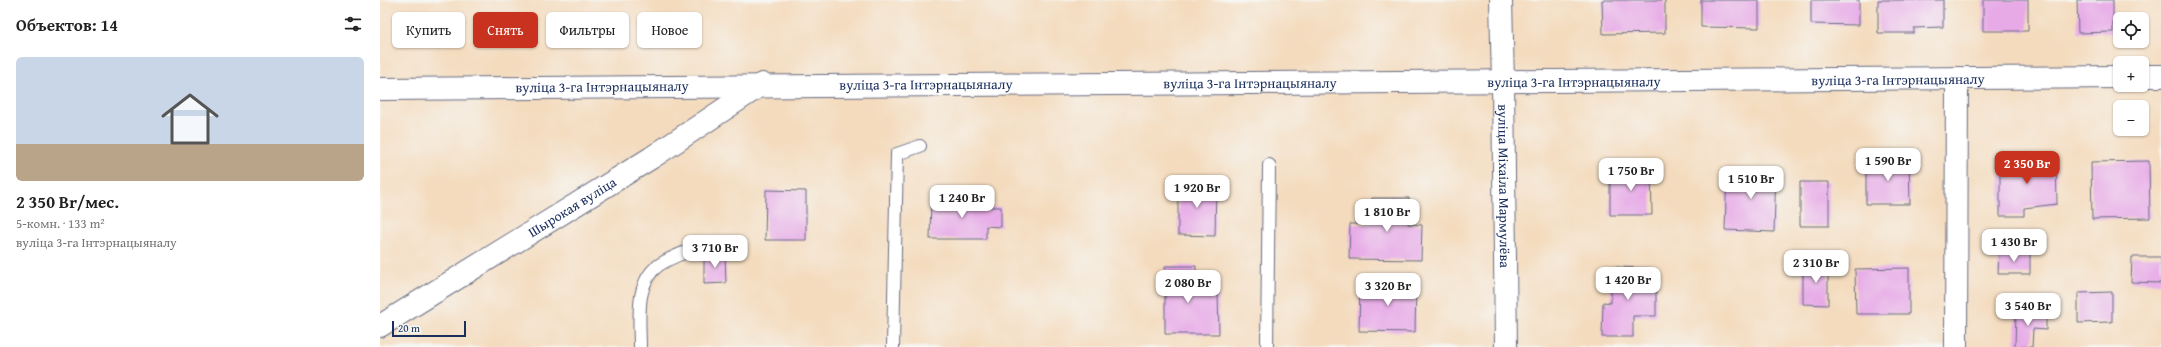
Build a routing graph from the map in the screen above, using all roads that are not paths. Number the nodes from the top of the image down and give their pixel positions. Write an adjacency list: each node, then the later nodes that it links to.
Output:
1 (1500, 0): 6 (street, вуліца Міхаіла Мармулёва)
2 (2149, 76): 3 (street)
3 (2161, 76)
4 (2113, 77): 5 (street, вуліца 3-га Інтэрнацыяналу)
5 (1957, 79): 6 (street, вуліца 3-га Інтэрнацыяналу); 17 (street)
6 (1504, 82): 7 (street, вуліца 3-га Інтэрнацыяналу); 16 (street, вуліца Міхаіла Мармулёва)
7 (762, 84): 8 (street, вуліца 3-га Інтэрнацыяналу); 12 (street, Шырокая вуліца)
8 (380, 89)
9 (920, 146): 14 (lane)
10 (1269, 165): 15 (lane)
11 (705, 244): 13 (lane)
12 (380, 326)
13 (640, 347)
14 (893, 347)
15 (1267, 347)
16 (1506, 347)
17 (1956, 347)

